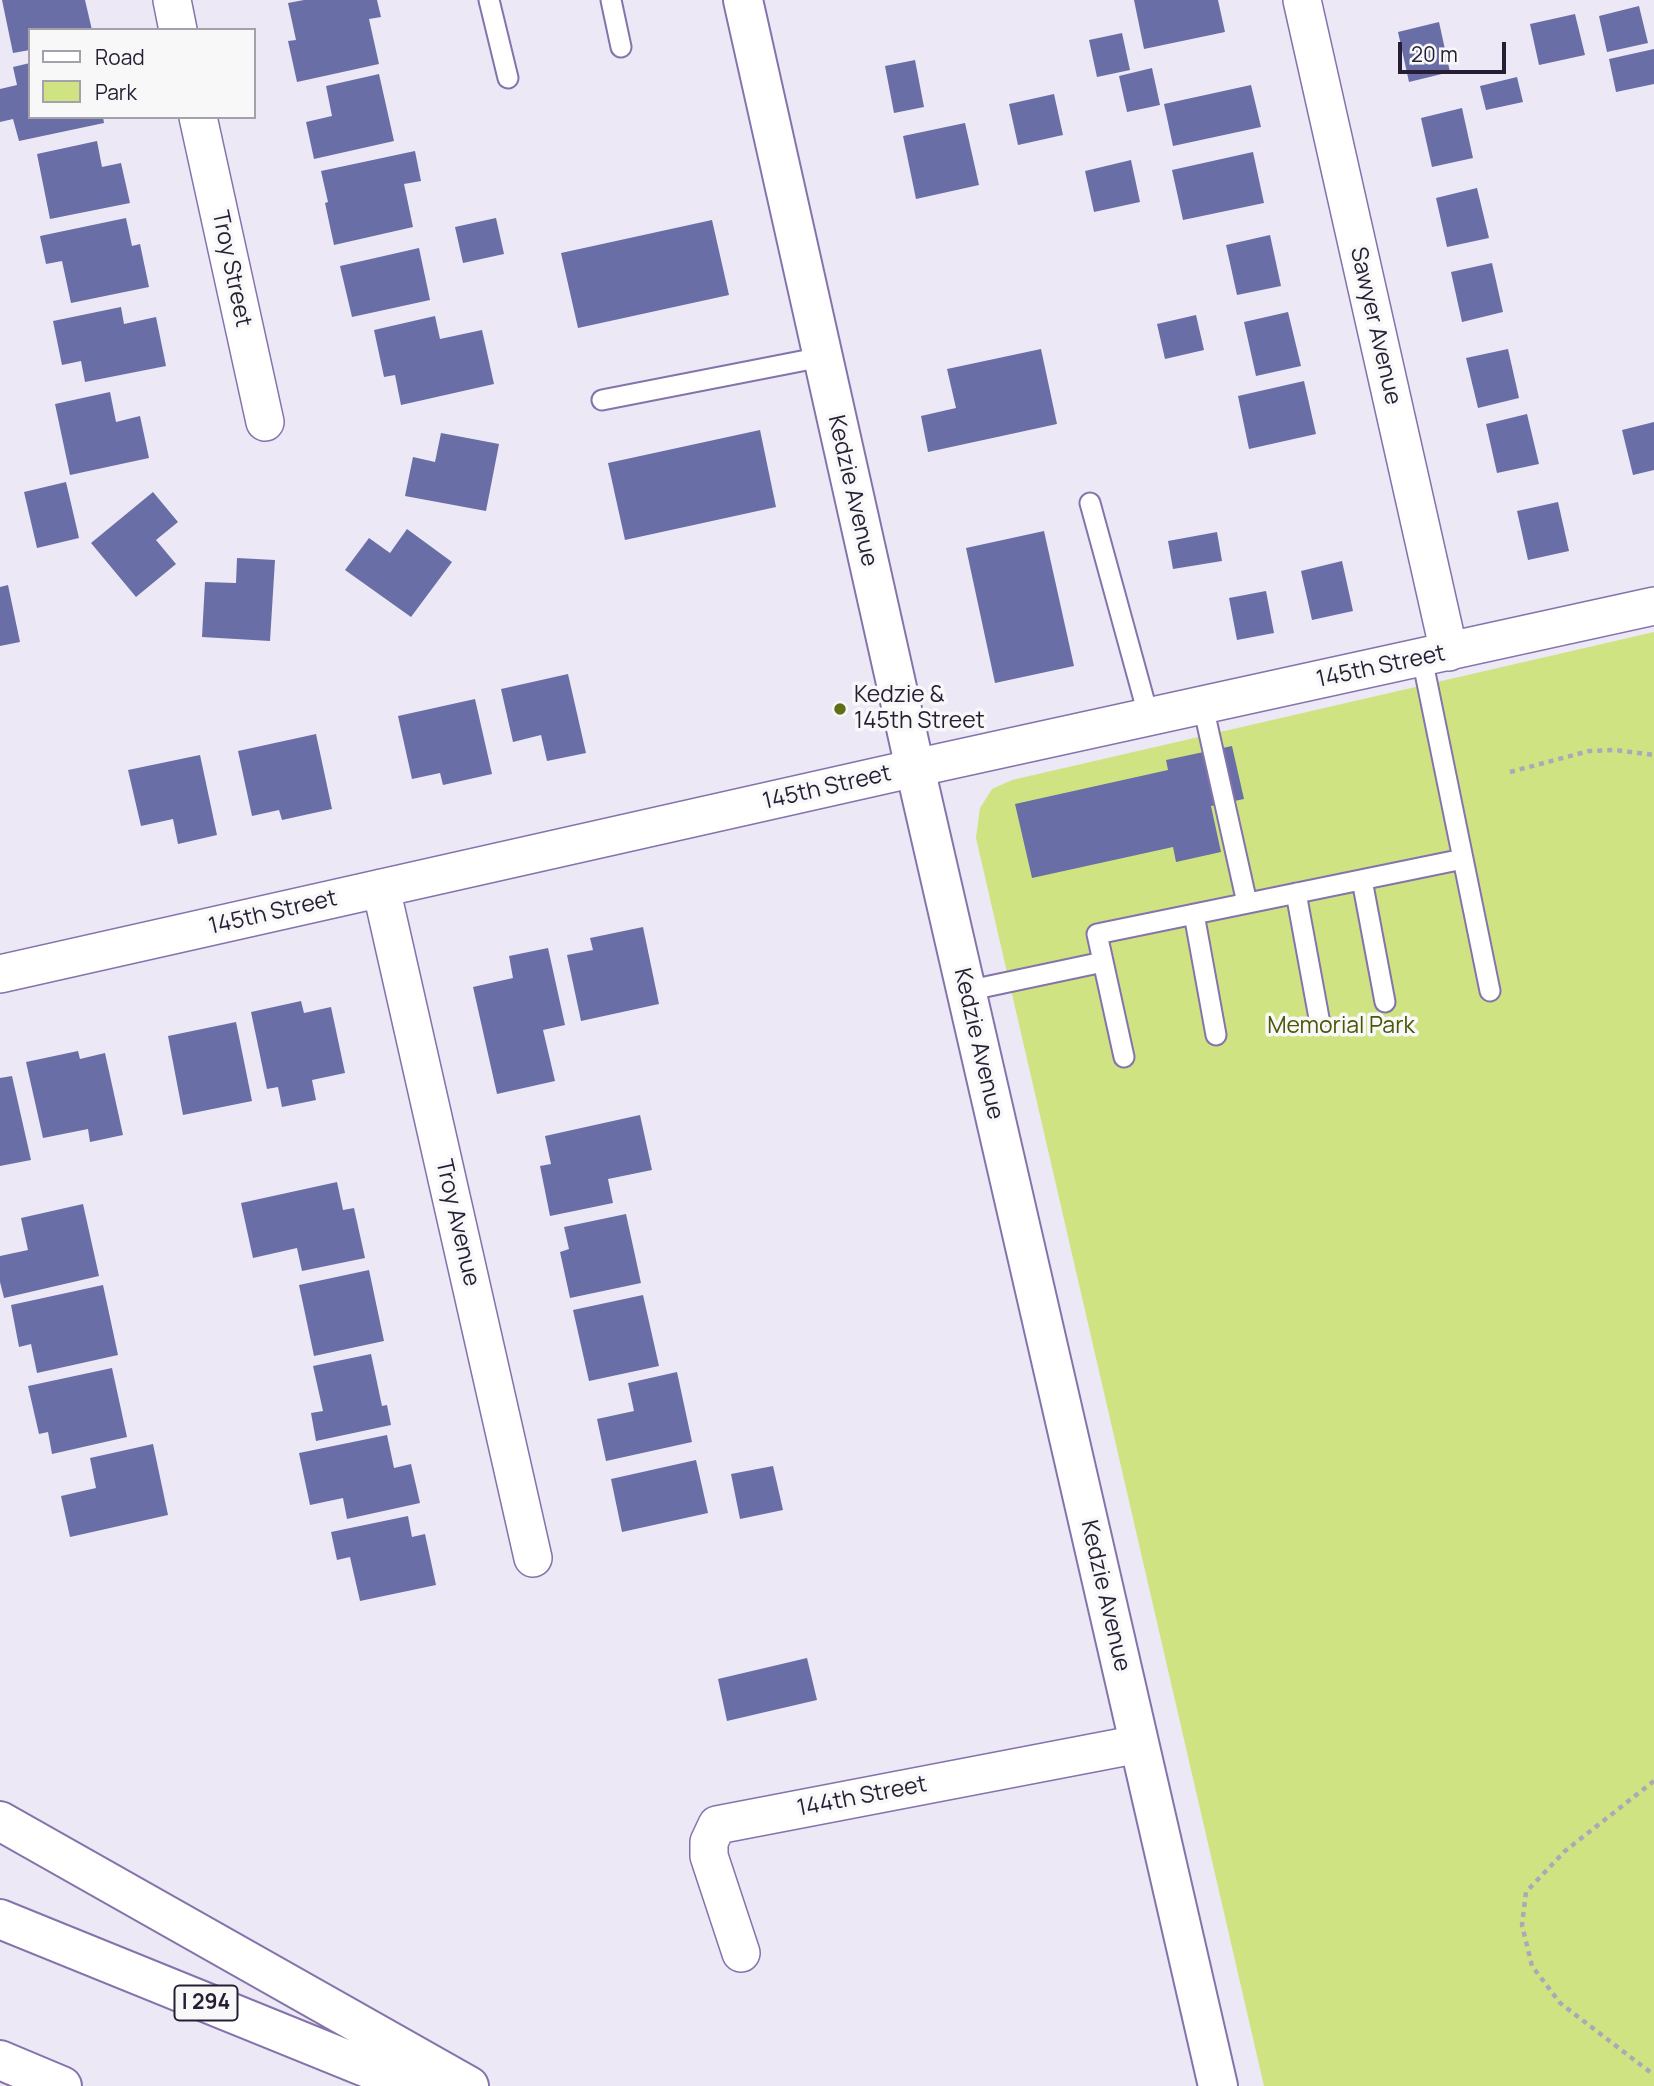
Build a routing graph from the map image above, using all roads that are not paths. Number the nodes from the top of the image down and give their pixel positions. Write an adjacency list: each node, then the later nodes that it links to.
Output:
1 (172, 0): 6 (street)
2 (489, 0): 8 (lane)
3 (611, 0): 7 (lane)
4 (743, 0): 10 (main road, Kedzie Avenue)
5 (1301, 0): 15 (street, Sawyer Avenue)
6 (178, 28)
7 (621, 47)
8 (509, 78)
9 (198, 119): 12 (street, Troy Street)
10 (822, 357): 11 (lane); 18 (main road, Kedzie Avenue)
11 (602, 400)
12 (265, 422)
13 (1090, 503): 17 (lane)
14 (1654, 606): 15 (street, 145th Street)
15 (1436, 655): 16 (street, 145th Street); 19 (lane)
16 (1203, 706): 17 (street, 145th Street); 23 (lane)
17 (1149, 718): 18 (street, 145th Street)
18 (915, 768): 21 (street, 145th Street); 28 (main road, Kedzie Avenue)
19 (1463, 859): 20 (lane); 27 (lane)
20 (1362, 880): 22 (lane); 29 (lane)
21 (382, 888): 26 (street, 145th Street); 33 (street, Troy Avenue)
22 (1296, 893): 23 (lane); 30 (lane)
23 (1247, 903): 24 (lane)
24 (1194, 914): 25 (lane); 31 (lane)
25 (1103, 962): 28 (lane); 32 (lane)
26 (0, 974)
27 (1490, 990)
28 (966, 991): 34 (main road, Kedzie Avenue)
29 (1385, 1002)
30 (1319, 1018)
31 (1216, 1035)
32 (1124, 1057)
33 (533, 1558)
34 (1139, 1744): 37 (street, 144th Street); 42 (main road, Kedzie Avenue)
35 (0, 1821): 41 (main road)
36 (0, 1919): 40 (main road, I 294)
37 (741, 1953)
38 (0, 2060): 39 (main road)
39 (62, 2086)
40 (412, 2086)
41 (469, 2086)
42 (1218, 2086)

